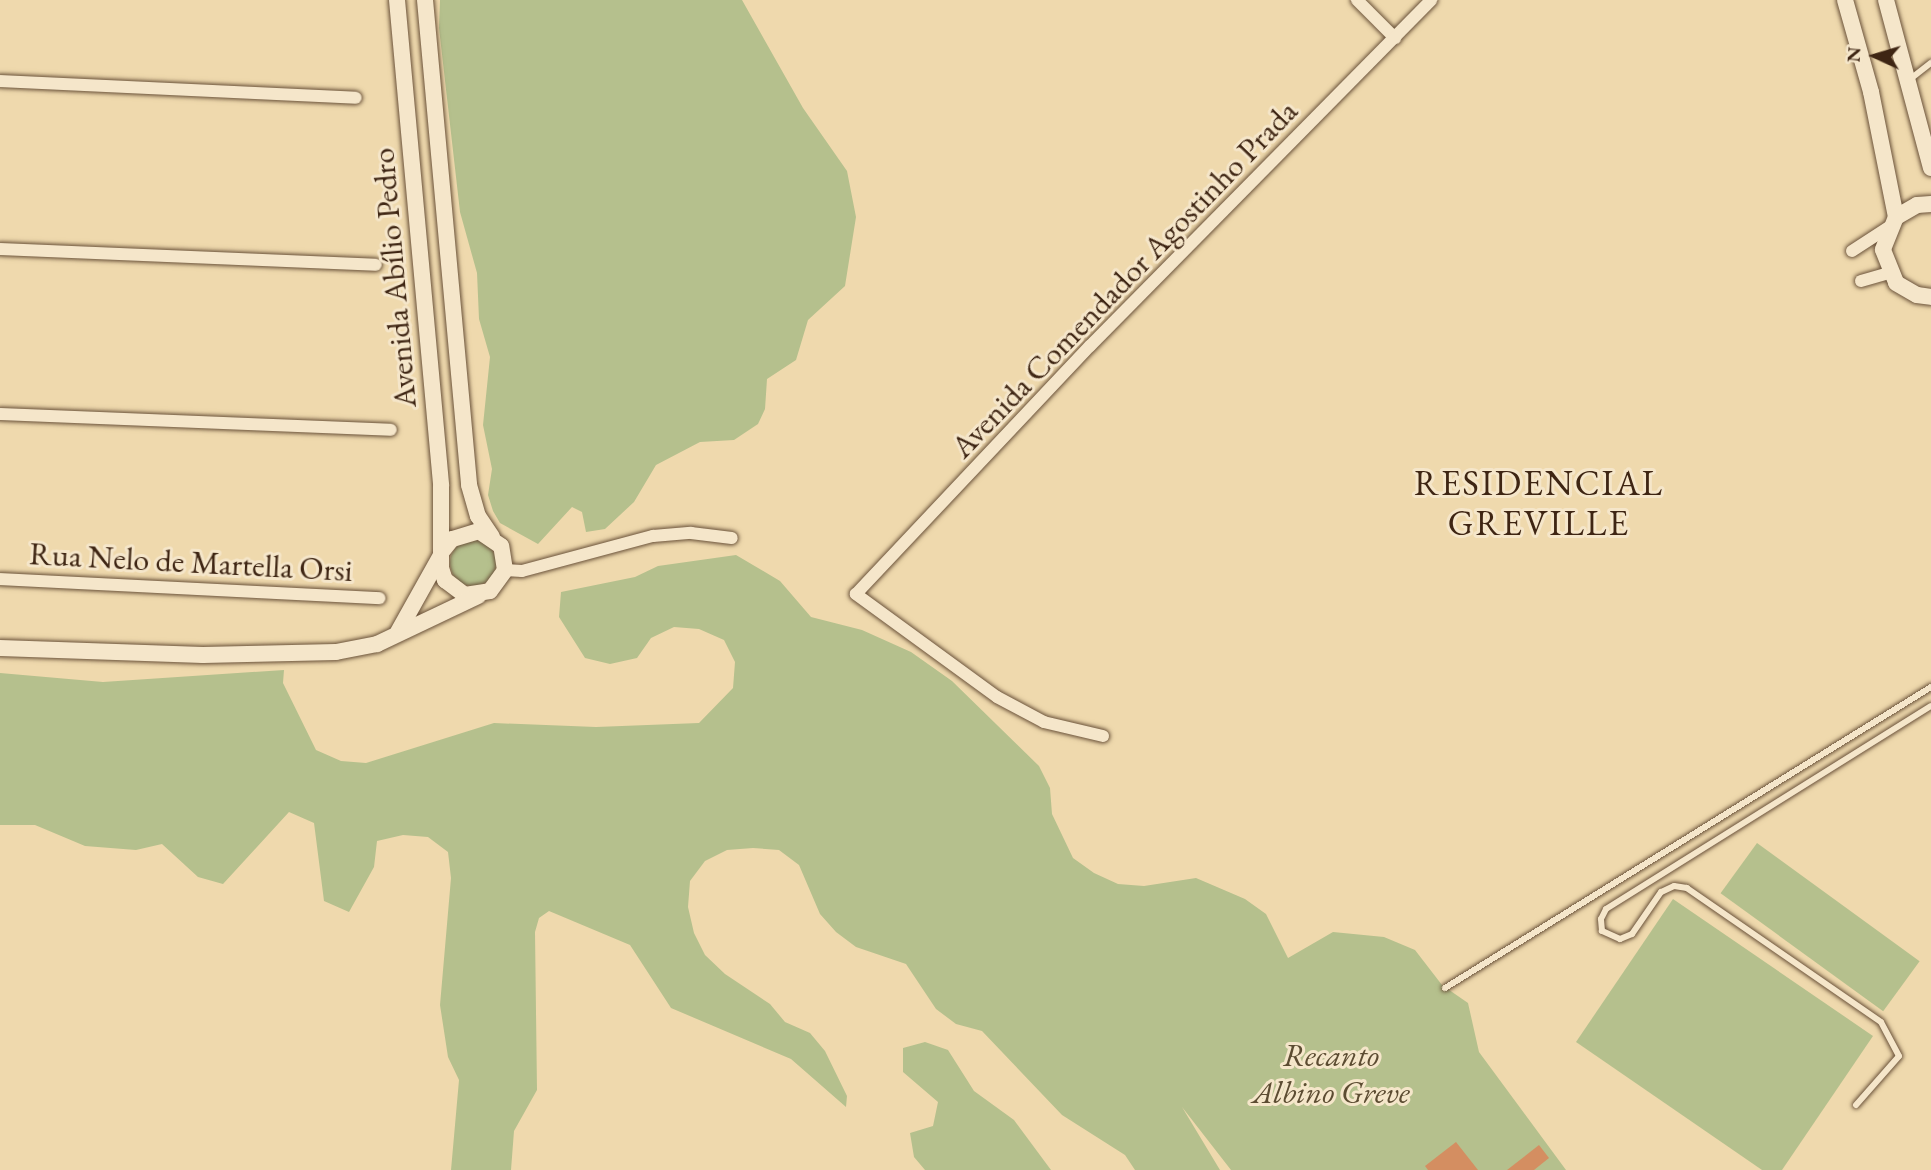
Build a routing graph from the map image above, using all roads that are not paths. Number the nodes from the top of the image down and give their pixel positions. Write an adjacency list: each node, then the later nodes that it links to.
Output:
1 (397, 0): 25 (street, Avenida Abílio Pedro)
2 (425, 0): 23 (street, Avenida Abílio Pedro)
3 (1357, 0): 7 (street)
4 (1431, 0): 7 (street, Avenida Comendador Agostinho Prada)
5 (1844, 0): 14 (street)
6 (1886, 0): 10 (street)
7 (1395, 38): 34 (street, Avenida Comendador Agostinho Prada)
8 (1931, 63): 10 (lane)
9 (0, 81): 11 (street)
10 (1908, 81): 12 (street)
11 (356, 97)
12 (1931, 168)
13 (1931, 204): 14 (street)
14 (1893, 222): 16 (street); 18 (street)
15 (0, 249): 17 (street)
16 (1852, 251)
17 (376, 265)
18 (1889, 273): 19 (street); 20 (street)
19 (1861, 281)
20 (1930, 299)
21 (0, 414): 22 (street)
22 (391, 430)
23 (492, 537): 25 (street); 26 (street)
24 (732, 538): 26 (street)
25 (442, 553): 28 (street); 30 (street)
26 (505, 570): 28 (street)
27 (0, 579): 29 (street, Rua Nelo de Martella Orsi)
28 (478, 596): 30 (street)
29 (380, 598)
30 (398, 632): 31 (street)
31 (0, 648)
32 (1931, 687): 35 (lane)
33 (1931, 706): 36 (lane)
34 (1103, 736)
35 (1445, 988)
36 (1856, 1105)

